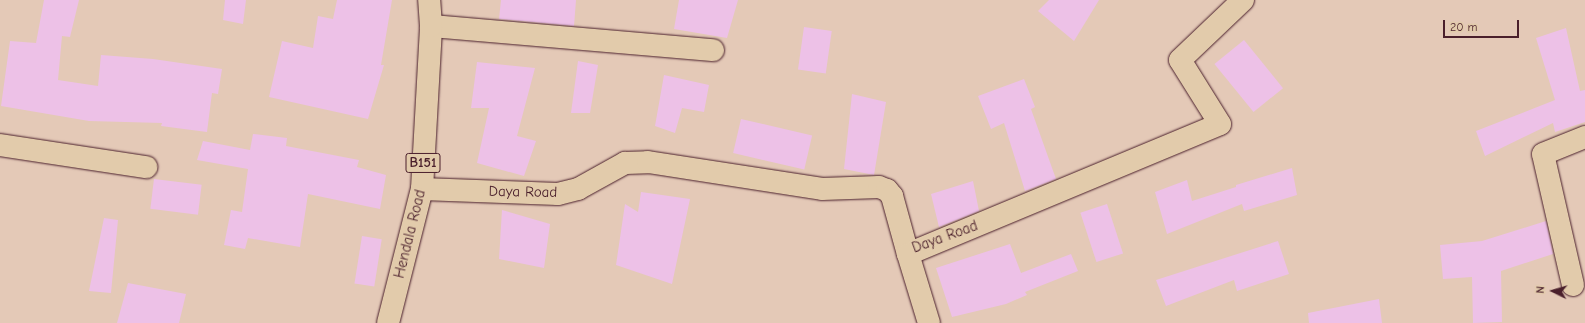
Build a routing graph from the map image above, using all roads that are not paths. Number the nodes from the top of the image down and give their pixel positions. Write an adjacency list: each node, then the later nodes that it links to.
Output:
1 (429, 0): 3 (street, Hendala Road / B151)
2 (1243, 0): 9 (street, Daya Road)
3 (431, 26): 4 (street); 8 (street, Hendala Road / B151)
4 (713, 50)
5 (1585, 137): 10 (street)
6 (0, 145): 7 (street)
7 (146, 167)
8 (422, 189): 9 (street, Daya Road); 11 (street, Hendala Road / B151)
9 (908, 254): 12 (street)
10 (1573, 285)
11 (388, 323)
12 (929, 323)

